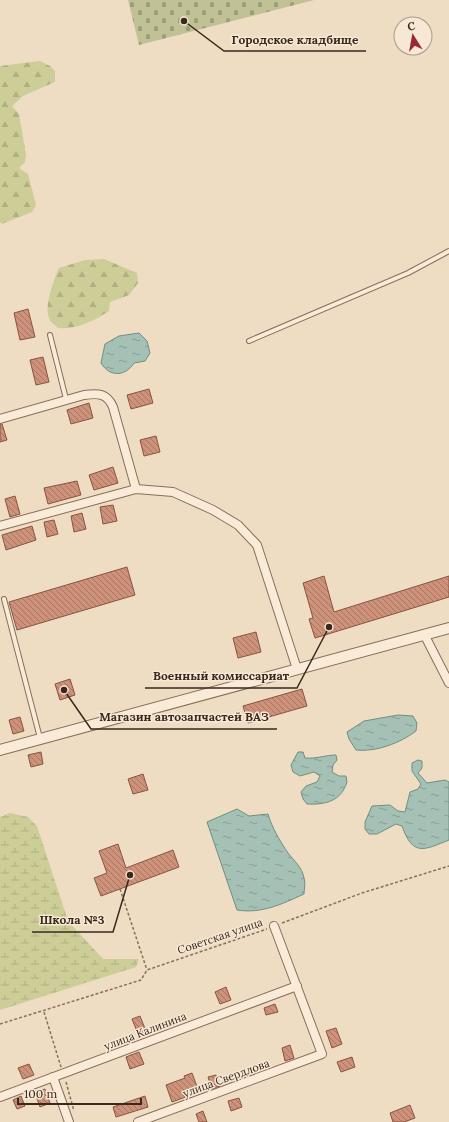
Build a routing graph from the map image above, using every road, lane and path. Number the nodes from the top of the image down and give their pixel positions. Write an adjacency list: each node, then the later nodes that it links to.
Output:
1 (449, 251): 3 (lane)
2 (50, 335): 4 (lane)
3 (249, 341)
4 (66, 399): 5 (street); 6 (street)
5 (0, 419)
6 (136, 489): 7 (street); 11 (street)
7 (0, 526)
8 (4, 599): 13 (lane)
9 (449, 628): 10 (street)
10 (424, 634): 11 (street); 12 (street)
11 (297, 669): 13 (street)
12 (449, 683)
13 (41, 739): 14 (street)
14 (0, 750)
15 (449, 866): 17 (path, Советская улица)
16 (120, 889): 18 (path)
17 (274, 926): 18 (path, Советская улица); 19 (street)
18 (147, 970): 20 (path, Советская улица)
19 (297, 986): 21 (street, улица Калинина); 24 (street, улица Свердлова)
20 (0, 1024)
21 (53, 1077): 22 (street, улица Калинина); 23 (street)
22 (0, 1097)
23 (69, 1122)
24 (138, 1122)

